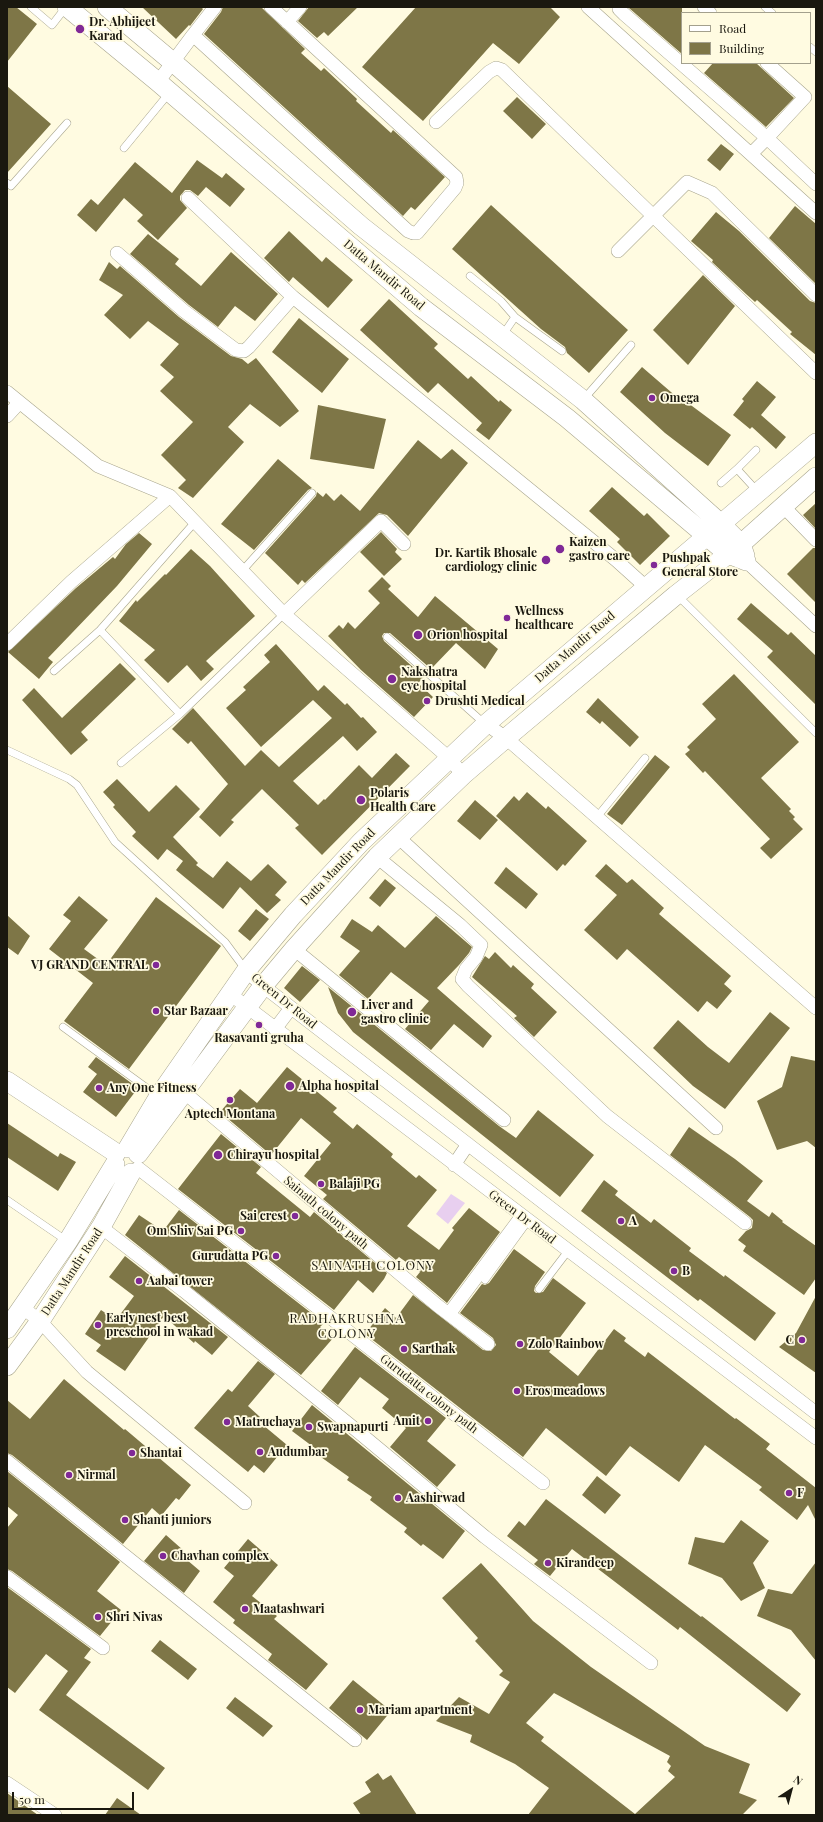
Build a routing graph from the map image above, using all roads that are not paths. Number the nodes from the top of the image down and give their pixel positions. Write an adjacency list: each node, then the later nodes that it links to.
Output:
1 (31, 7): 2 (lane)
2 (67, 7): 15 (main road, Datta Mandir Road)
3 (107, 7): 12 (main road, Datta Mandir Road)
4 (215, 7): 10 (street)
5 (271, 7): 9 (street)
6 (300, 7): 9 (street)
7 (619, 7): 11 (street)
8 (596, 10): 20 (street)
9 (287, 22): 10 (street)
10 (193, 35): 12 (street)
11 (681, 58)
12 (173, 63): 15 (street); 32 (main road, Datta Mandir Road)
13 (768, 64): 18 (street)
14 (693, 67): 18 (street)
15 (164, 87): 19 (lane); 51 (main road, Datta Mandir Road)
16 (436, 122): 25 (street)
17 (67, 123): 21 (lane)
18 (767, 138): 20 (street); 22 (street)
19 (124, 148)
20 (751, 154): 24 (street)
21 (7, 183)
22 (816, 184)
23 (188, 198): 30 (street)
24 (816, 213)
25 (653, 215): 26 (street); 29 (street); 35 (street)
26 (618, 251)
27 (117, 253): 30 (street)
28 (470, 276): 31 (lane)
29 (816, 295)
30 (293, 297): 56 (street)
31 (515, 317): 32 (lane); 34 (lane)
32 (502, 336): 37 (main road, Datta Mandir Road)
33 (632, 345): 37 (lane)
34 (562, 351)
35 (816, 373)
36 (7, 392): 38 (street)
37 (583, 400): 50 (main road, Datta Mandir Road)
38 (19, 403): 39 (street); 47 (street)
39 (7, 416)
40 (816, 443): 45 (main road, Datta Mandir Road)
41 (756, 450): 42 (lane)
42 (737, 468): 44 (lane); 45 (lane)
43 (816, 478): 48 (main road, Datta Mandir Road)
44 (721, 483)
45 (758, 492): 50 (main road, Datta Mandir Road)
46 (312, 493): 55 (lane)
47 (170, 496): 49 (street); 62 (street)
48 (783, 506): 52 (street); 54 (main road, Datta Mandir Road)
49 (196, 522): 55 (street); 60 (lane)
50 (721, 524): 51 (main road, Datta Mandir Road); 54 (main road, Datta Mandir Road)
51 (706, 537): 54 (main road, Datta Mandir Road); 56 (main road, Datta Mandir Road)
52 (816, 540)
53 (404, 544): 58 (street)
54 (738, 553): 57 (main road, Datta Mandir Road); 59 (street)
55 (242, 570): 58 (street)
56 (646, 587): 65 (main road, Datta Mandir Road)
57 (676, 595): 66 (lane); 67 (main road, Datta Mandir Road)
58 (284, 614): 64 (lane); 69 (street)
59 (816, 626)
60 (100, 630): 63 (lane); 64 (lane)
61 (387, 637): 65 (lane)
62 (7, 644)
63 (54, 671)
64 (180, 714): 71 (lane)
65 (486, 724): 67 (street); 69 (main road, Datta Mandir Road)
66 (816, 733)
67 (506, 738): 72 (main road, Datta Mandir Road); 73 (street)
68 (7, 750): 77 (lane)
69 (449, 758): 72 (street); 77 (main road, Datta Mandir Road)
70 (645, 758): 73 (lane)
71 (121, 763)
72 (463, 775): 74 (main road, Datta Mandir Road)
73 (597, 817): 82 (street)
74 (398, 837): 75 (main road, Datta Mandir Road); 89 (street)
75 (377, 857): 76 (main road, Datta Mandir Road); 95 (street)
76 (294, 949): 78 (main road, Datta Mandir Road); 88 (street)
77 (246, 971): 78 (street, Green Dr Road); 79 (main road, Datta Mandir Road)
78 (263, 986): 80 (main road, Datta Mandir Road); 81 (street, Green Dr Road)
79 (230, 994): 80 (street, Green Dr Road); 87 (main road, Datta Mandir Road)
80 (246, 1008): 84 (street, Green Dr Road); 86 (main road, Datta Mandir Road)
81 (291, 1008): 84 (street); 90 (street, Green Dr Road)
82 (816, 1008)
83 (63, 1027): 87 (lane)
84 (274, 1029): 92 (street, Green Dr Road)
85 (7, 1081): 91 (main road)
86 (185, 1093): 91 (main road, Datta Mandir Road); 102 (street, Sainath colony path)
87 (159, 1096): 91 (main road, Datta Mandir Road)
88 (504, 1120)
89 (716, 1128)
90 (468, 1144): 92 (street); 107 (street, Green Dr Road)
91 (128, 1160): 96 (main road, Datta Mandir Road); 97 (main road, Datta Mandir Road); 112 (street, Gurudatta colony path)
92 (454, 1165): 94 (street, Green Dr Road)
93 (7, 1200): 97 (lane)
94 (525, 1219): 98 (street, Green Dr Road); 99 (lane); 102 (street)
95 (745, 1224)
96 (101, 1227): 103 (main road, Datta Mandir Road); 116 (street)
97 (68, 1241): 101 (main road, Datta Mandir Road)
98 (568, 1251): 100 (lane); 109 (street, Green Dr Road)
99 (485, 1280)
100 (539, 1289)
101 (22, 1307): 103 (street); 104 (main road, Datta Mandir Road)
102 (449, 1314): 105 (street, Sainath colony path)
103 (40, 1321): 106 (main road, Datta Mandir Road); 113 (street)
104 (7, 1329)
105 (488, 1344)
106 (7, 1366)
107 (797, 1398): 108 (street, Green Dr Road); 109 (street)
108 (816, 1413)
109 (784, 1414): 110 (street, Green Dr Road)
110 (816, 1438)
111 (7, 1461): 117 (street)
112 (543, 1487)
113 (245, 1503)
114 (7, 1577): 115 (street)
115 (103, 1648)
116 (651, 1663)
117 (355, 1740)
118 (7, 1783): 119 (street)
119 (55, 1815)

